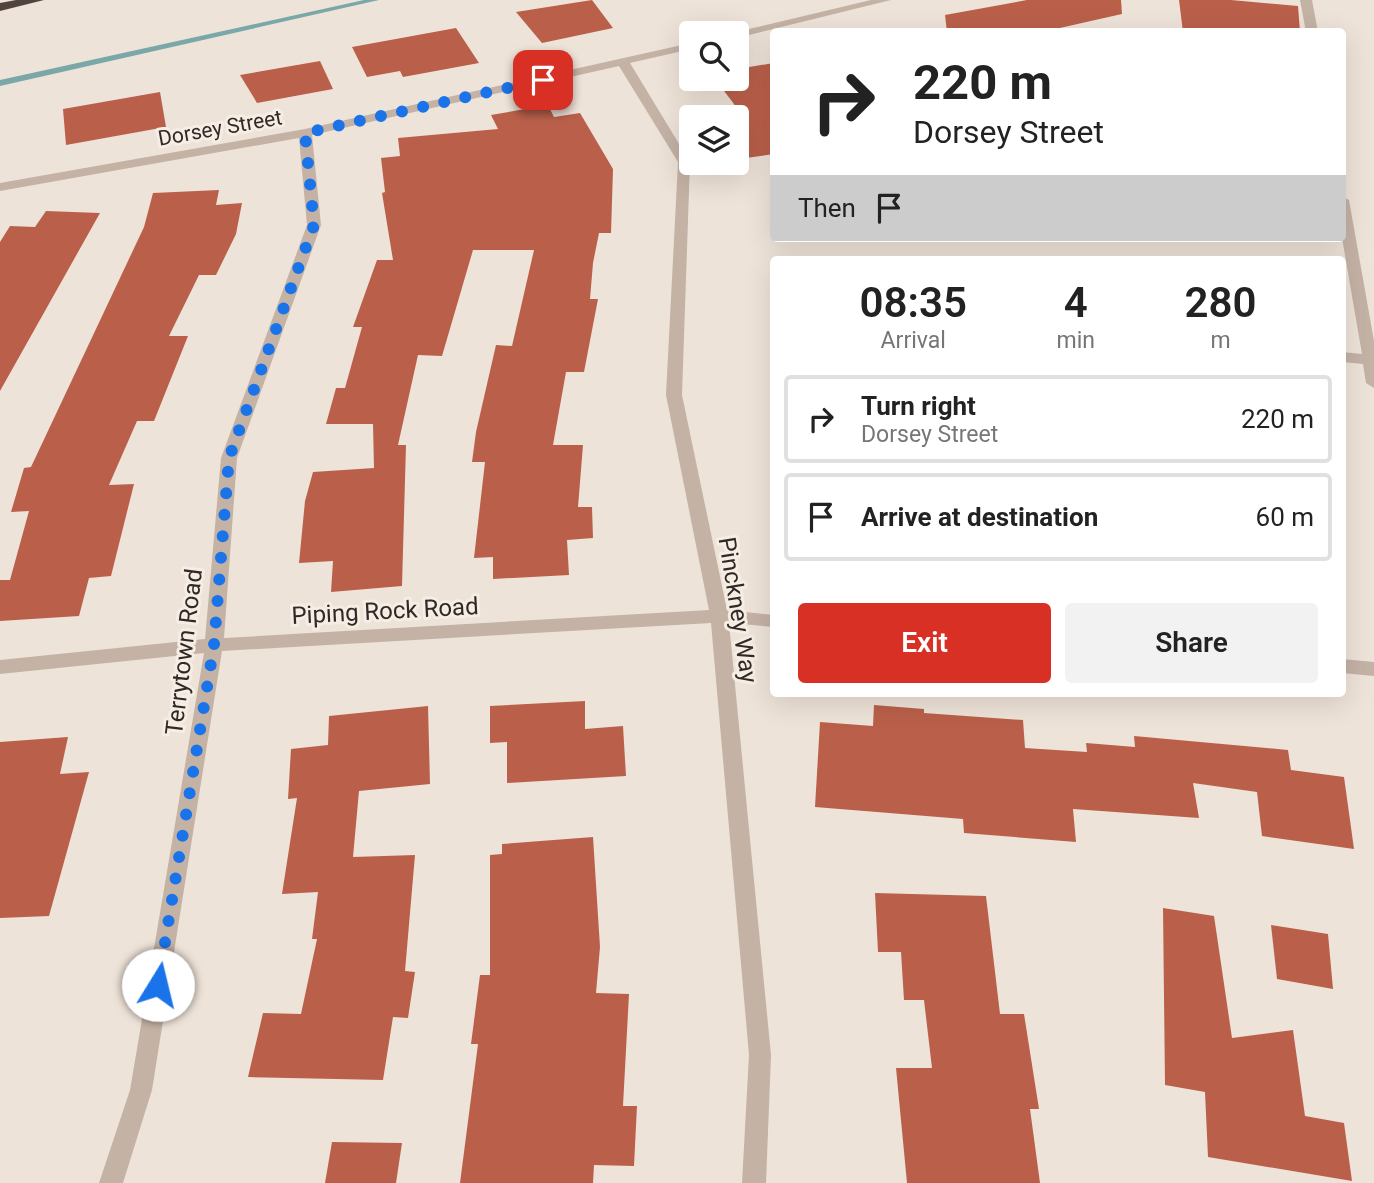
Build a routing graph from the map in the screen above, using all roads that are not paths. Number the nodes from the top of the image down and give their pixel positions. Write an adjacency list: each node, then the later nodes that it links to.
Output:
1 (37, 0): 4 (highway)
2 (886, 0): 6 (street)
3 (1306, 0): 5 (street)
4 (0, 7)
5 (1311, 28)
6 (749, 32)
7 (679, 49): 8 (street, Dorsey Street)
8 (623, 62): 9 (street, Dorsey Street); 15 (street, Pinckney Way)
9 (305, 133): 10 (street, Dorsey Street); 17 (street, Terrytown Road)
10 (0, 187)
11 (1346, 222): 13 (street)
12 (1346, 357): 13 (street)
13 (1371, 360): 14 (street)
14 (1374, 383)
15 (719, 617): 16 (street, Piping Rock Road); 17 (street, Piping Rock Road); 22 (street, Pinckney Way)
16 (770, 621)
17 (214, 645): 19 (street, Piping Rock Road); 21 (street, Terrytown Road)
18 (1346, 666): 20 (street)
19 (0, 667)
20 (1374, 669)
21 (111, 1183)
22 (754, 1183)

